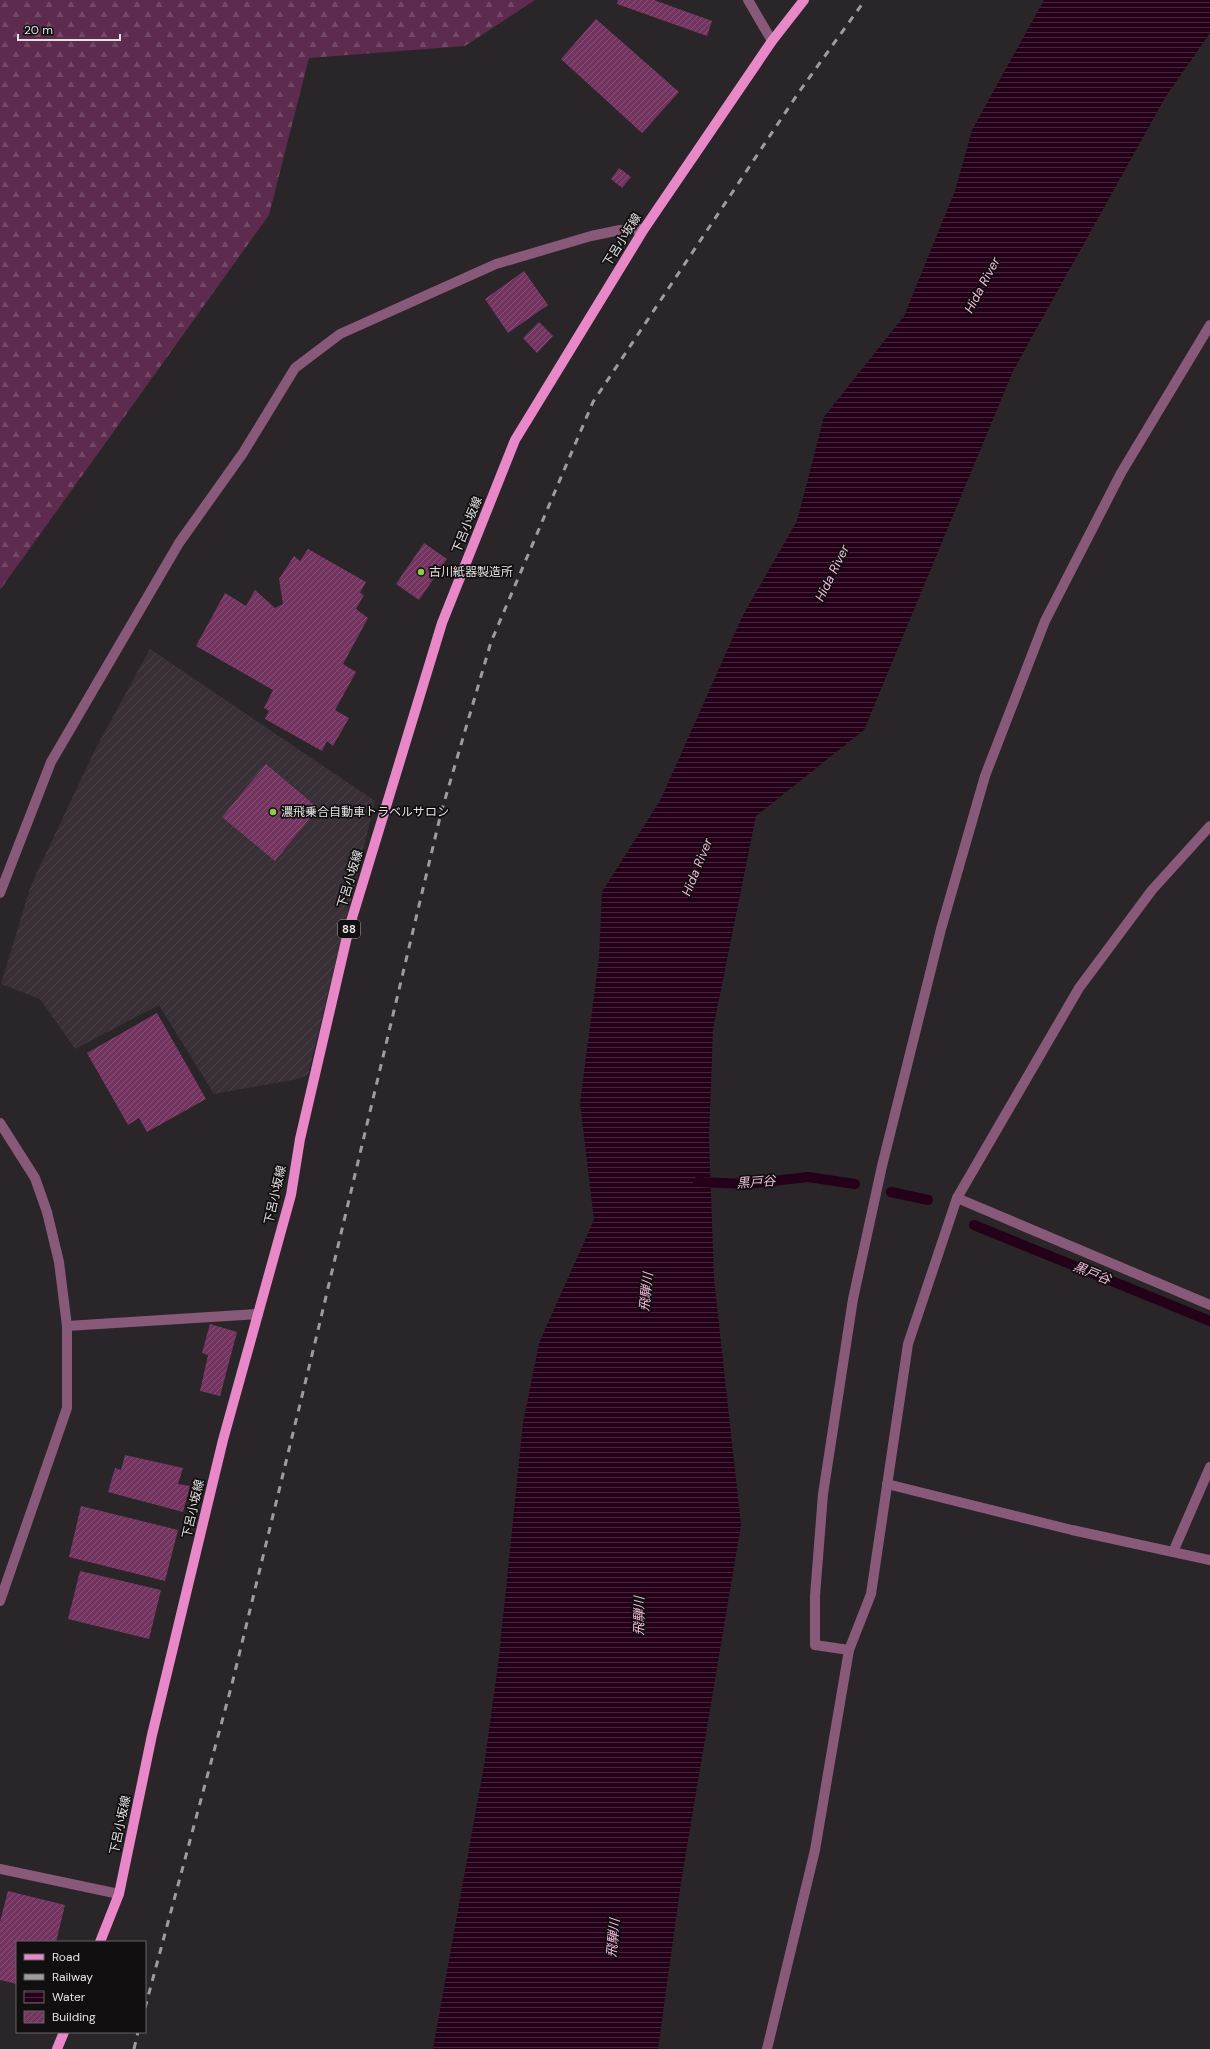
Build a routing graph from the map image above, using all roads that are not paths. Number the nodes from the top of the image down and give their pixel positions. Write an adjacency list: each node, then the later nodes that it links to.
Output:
1 (748, 0): 3 (street)
2 (804, 0): 3 (main road, 下呂小坂線 / 88)
3 (772, 41): 4 (main road, 下呂小坂線 / 88)
4 (644, 229): 7 (street); 11 (main road, 下呂小坂線 / 88)
5 (1210, 325): 18 (street)
6 (1210, 826): 9 (street)
7 (0, 893)
8 (0, 1123): 12 (street)
9 (957, 1198): 10 (street); 14 (street)
10 (1210, 1305)
11 (258, 1314): 12 (street); 20 (main road, 下呂小坂線 / 88)
12 (67, 1326): 17 (street)
13 (1210, 1467): 15 (street)
14 (888, 1484): 15 (street); 18 (street)
15 (1173, 1552): 16 (street)
16 (1210, 1560)
17 (0, 1601)
18 (849, 1650): 24 (street)
19 (0, 1869): 20 (street)
20 (119, 1894): 21 (main road, 下呂小坂線 / 88)
21 (100, 1941)
22 (64, 2033): 23 (main road)
23 (57, 2049)
24 (767, 2049)

